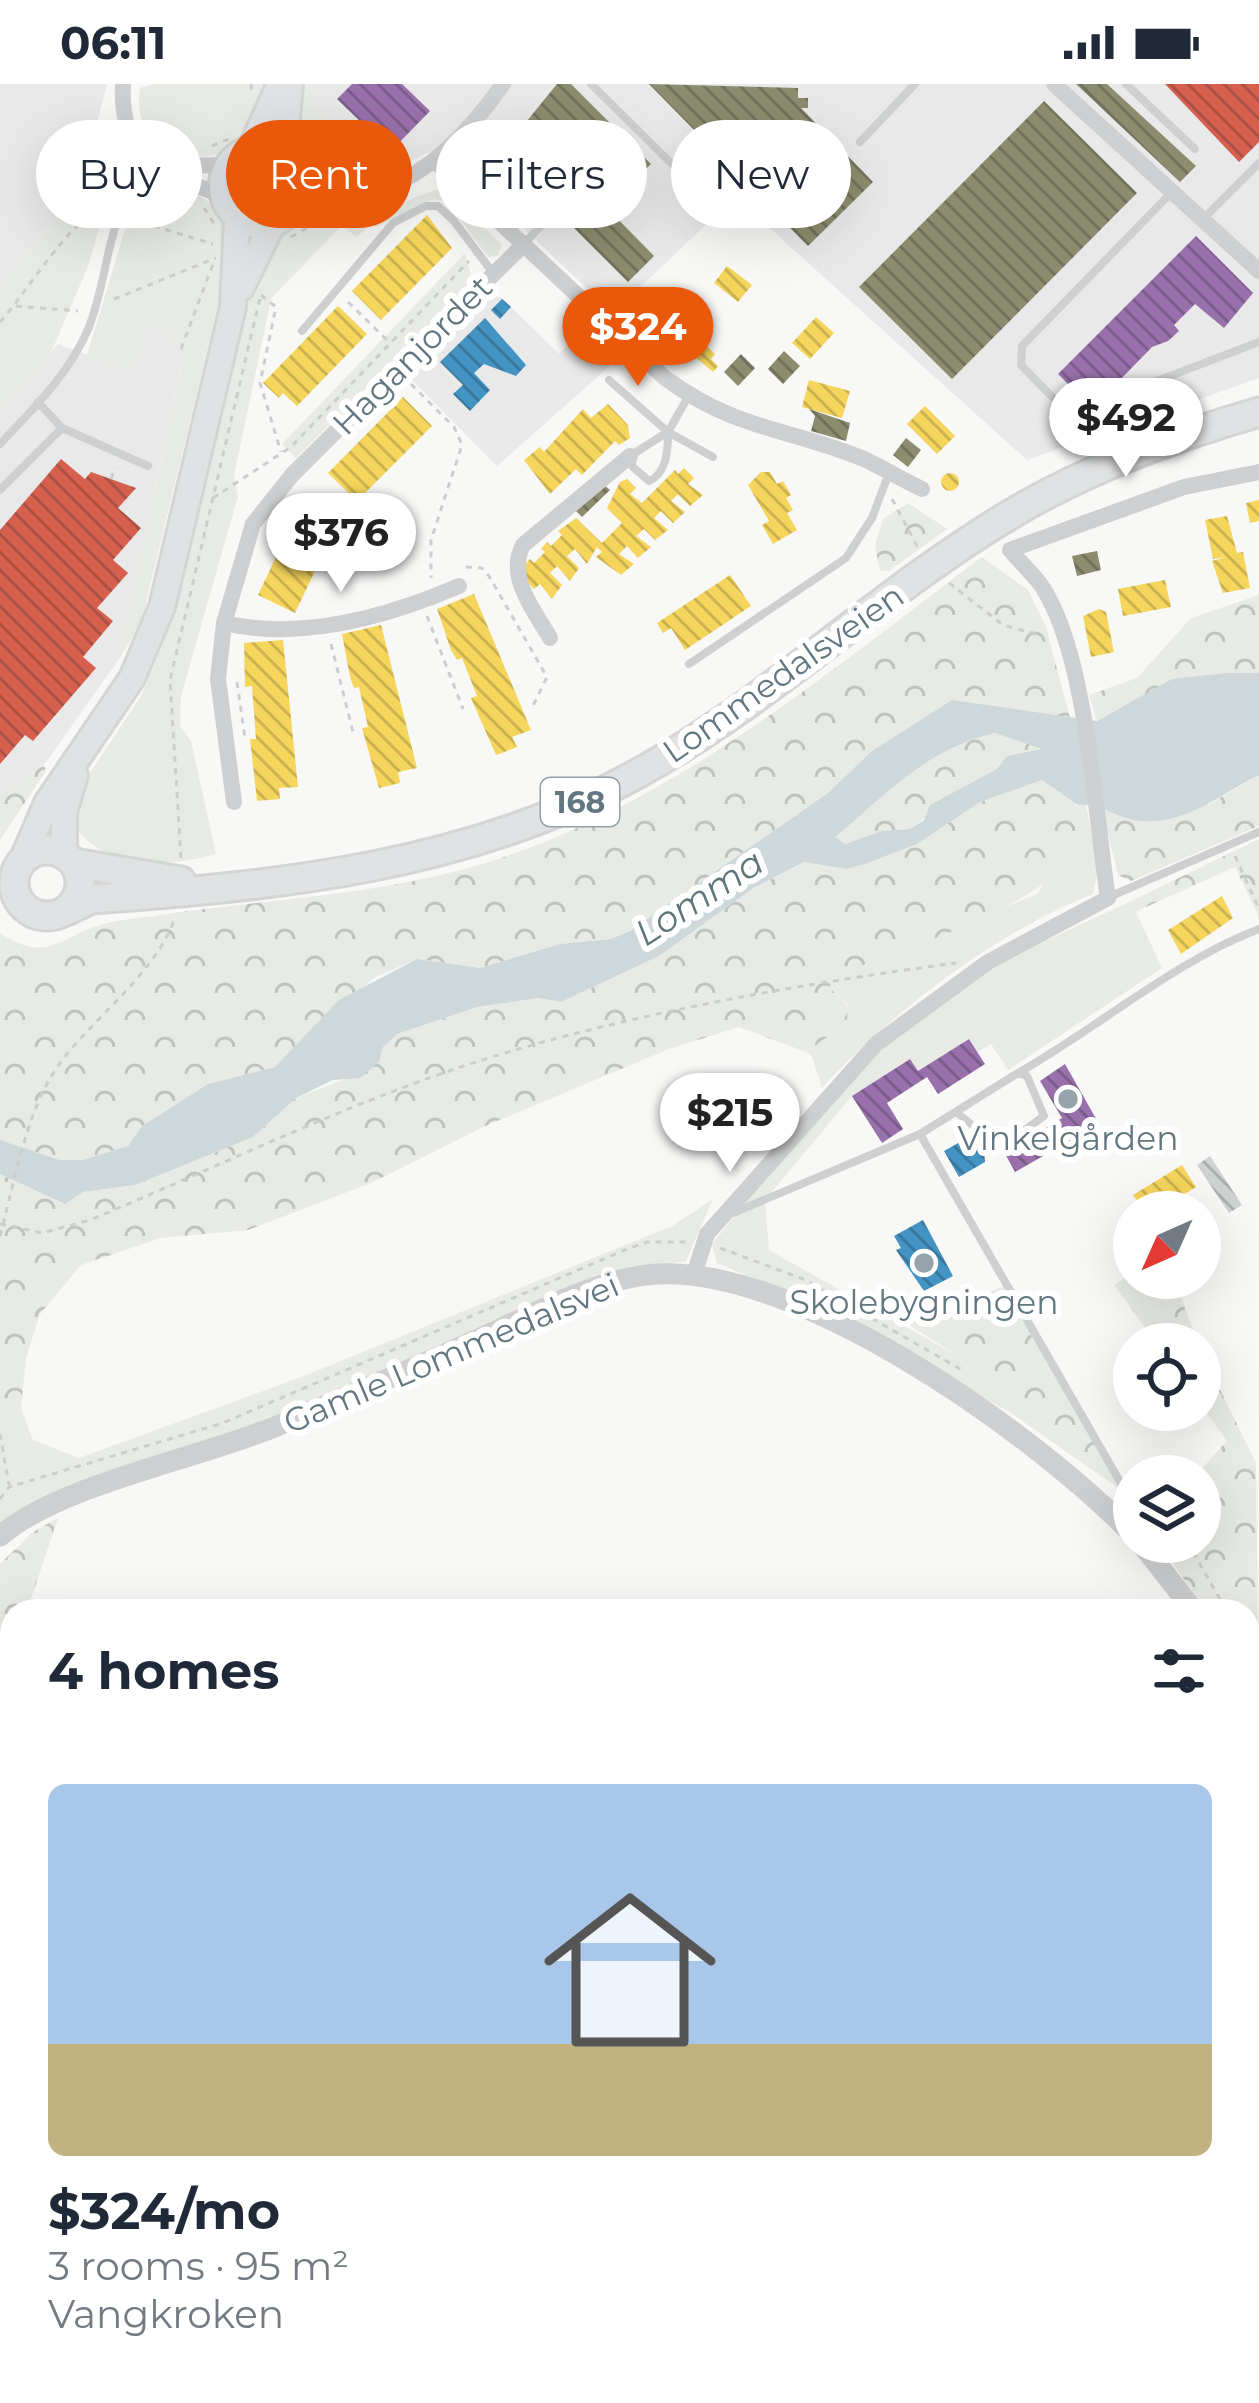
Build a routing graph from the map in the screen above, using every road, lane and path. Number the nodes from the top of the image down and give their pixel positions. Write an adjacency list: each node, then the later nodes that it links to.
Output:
1 (123, 84): 9 (street)
2 (280, 84): 10 (main road)
3 (290, 84): 11 (main road)
4 (503, 84): 12 (street)
5 (591, 84): 17 (lane)
6 (916, 84): 13 (lane)
7 (1054, 84): 21 (street)
8 (1126, 84): 16 (lane)
9 (124, 120)
10 (258, 120)
11 (287, 120)
12 (478, 120)
13 (860, 142)
14 (226, 144): 15 (path)
15 (206, 148)
16 (1195, 148)
17 (671, 163)
18 (1259, 163): 24 (lane)
19 (226, 171): 22 (main road)
20 (202, 186): 22 (street)
21 (1172, 193): 24 (street); 46 (lane)
22 (222, 195): 23 (main road)
23 (226, 215)
24 (1202, 221): 38 (street)
25 (79, 228): 42 (path)
26 (112, 228): 41 (lane)
27 (167, 228): 37 (path)
28 (228, 228): 43 (main road)
29 (242, 228): 34 (main road)
30 (281, 228): 34 (main road)
31 (292, 228): 34 (path)
32 (505, 228): 35 (street)
33 (539, 228): 35 (lane)
34 (276, 235): 43 (main road)
35 (523, 245): 39 (street, Haganjordet); 51 (street)
36 (475, 256): 39 (lane); 40 (lane); 47 (path)
37 (216, 258): 41 (path); 48 (path)
38 (1259, 271)
39 (493, 273): 49 (street, Haganjordet)
40 (338, 293): 45 (lane); 47 (path)
41 (97, 302): 42 (path); 52 (lane)
42 (14, 307): 44 (path)
43 (233, 307): 78 (main road)
44 (0, 322)
45 (302, 332)
46 (1259, 342)
47 (390, 343): 57 (path)
48 (181, 349)
49 (397, 370): 69 (path); 70 (street, Haganjordet)
50 (609, 380): 55 (lane)
51 (689, 396): 55 (lane); 62 (street)
52 (38, 402): 54 (lane); 56 (lane)
53 (1259, 412): 85 (main road, Lommedalsveien / 168)
54 (62, 428): 60 (lane); 64 (lane)
55 (668, 432): 58 (lane); 58 (lane); 59 (lane)
56 (0, 445)
57 (281, 454): 65 (path); 65 (path)
58 (630, 456): 73 (street)
59 (713, 457)
60 (148, 466)
61 (1259, 472): 72 (street)
62 (889, 473): 63 (street); 66 (path); 74 (lane)
63 (922, 489)
64 (0, 490)
65 (212, 499): 83 (path)
66 (919, 548)
67 (948, 582): 72 (path)
68 (459, 586): 69 (street); 75 (path)
69 (427, 599): 71 (street); 76 (path)
70 (224, 623): 71 (street); 79 (street, Haganjordet)
71 (327, 626): 77 (path)
72 (1061, 634): 86 (street)
73 (550, 638)
74 (689, 664)
75 (532, 708)
76 (463, 709)
77 (354, 736)
78 (80, 761): 82 (main road); 84 (main road)
79 (234, 802)
80 (1259, 832): 81 (lane)
81 (1230, 844): 86 (lane); 89 (path)
82 (69, 859): 84 (main road, 168); 85 (main road, Lommedalsveien / 168); 90 (main road)
83 (182, 866)
84 (13, 868): 88 (main road, 168)
85 (214, 886): 90 (main road, Lommedalsveien / 168)
86 (1108, 898): 92 (street)
87 (180, 904): 97 (path)
88 (13, 908): 90 (main road, 168)
89 (1259, 909)
90 (66, 911)
91 (1259, 928): 93 (lane)
92 (988, 962): 96 (street); 97 (path)
93 (1018, 1073): 94 (lane); 94 (lane)
94 (956, 1112): 95 (lane)
95 (920, 1134): 96 (lane); 103 (lane)
96 (731, 1213): 99 (street)
97 (2, 1224): 98 (path)
98 (0, 1236)
99 (702, 1243): 100 (street); 101 (path); 104 (path)
100 (694, 1274): 106 (street, Gamle Lommedalsvei); 107 (street, Gamle Lommedalsvei)
101 (970, 1378)
102 (0, 1434): 104 (path)
103 (1113, 1469)
104 (9, 1487): 105 (path)
105 (0, 1499)
106 (1113, 1515)
107 (0, 1536)
108 (1157, 1563): 110 (street, Gamle Lommedalsvei)
109 (1198, 1563): 111 (path)
110 (1185, 1599)
111 (1220, 1599)

